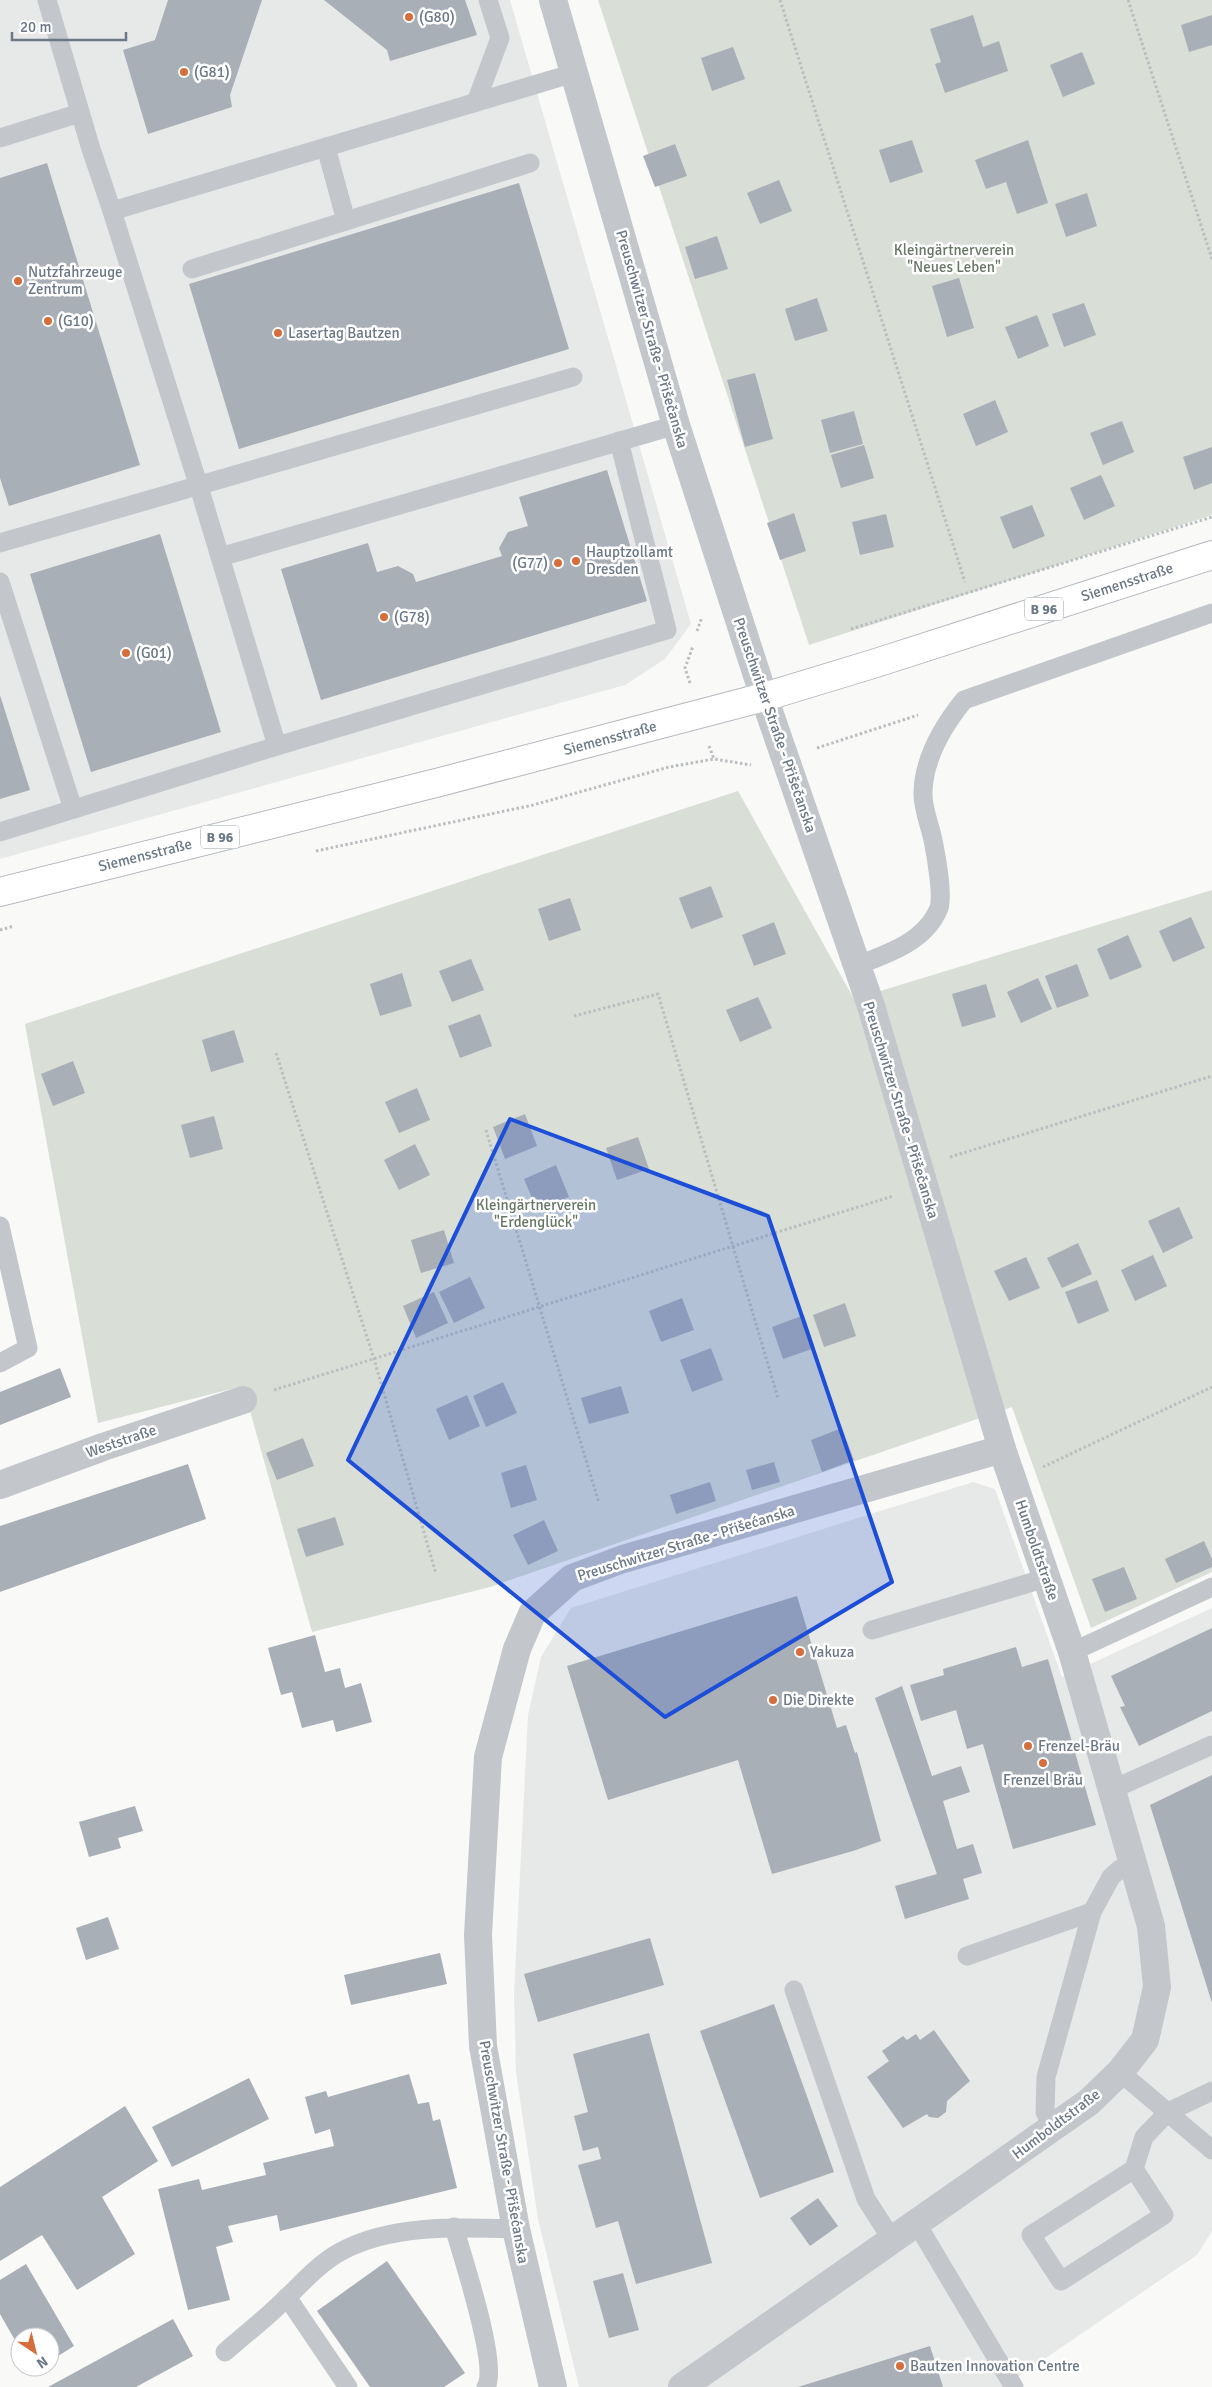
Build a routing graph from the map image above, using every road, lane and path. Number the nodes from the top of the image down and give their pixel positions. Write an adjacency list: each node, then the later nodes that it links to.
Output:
1 (47, 0): 8 (lane)
2 (488, 0): 7 (lane)
3 (553, 0): 6 (street, Preuschwitzer Straße - Přišečanska)
4 (780, 0): 25 (path)
5 (1128, 0): 14 (path)
6 (574, 73): 7 (lane); 17 (street, Preuschwitzer Straße - Přišečanska)
7 (476, 102): 10 (lane)
8 (80, 113): 9 (lane); 12 (lane)
9 (0, 138)
10 (326, 147): 12 (lane); 13 (lane)
11 (530, 163): 13 (lane)
12 (112, 211): 19 (lane)
13 (346, 221): 15 (lane)
14 (1212, 259)
15 (192, 269)
16 (573, 377): 19 (lane)
17 (676, 425): 18 (lane); 28 (street, Preuschwitzer Straße - Přišečanska)
18 (619, 441): 23 (lane); 31 (lane)
19 (199, 487): 21 (lane); 23 (lane)
20 (1212, 516): 27 (path)
21 (0, 543)
22 (1212, 555): 28 (main road, Siemensstraße / B 96)
23 (220, 557): 31 (lane)
24 (0, 582): 33 (lane)
25 (965, 582)
26 (1212, 613): 29 (lane)
27 (851, 629)
28 (764, 697): 36 (main road, Siemensstraße / B 96); 39 (street, Preuschwitzer Straße - Přišečanska)
29 (964, 700): 30 (path); 39 (lane)
30 (835, 741)
31 (277, 746): 33 (lane)
32 (757, 766): 35 (path)
33 (73, 809): 34 (lane)
34 (0, 832)
35 (315, 851)
36 (0, 892)
37 (17, 925): 38 (path)
38 (0, 930)
39 (858, 965): 44 (street, Preuschwitzer Straße - Přišečanska)
40 (574, 1016): 46 (path)
41 (276, 1054): 48 (path)
42 (1212, 1076): 44 (path)
43 (486, 1130): 47 (path)
44 (921, 1176): 46 (path); 53 (street, Preuschwitzer Straße - Přišečanska)
45 (0, 1226): 49 (lane)
46 (733, 1246): 47 (path); 51 (path)
47 (540, 1307): 48 (path); 56 (path)
48 (374, 1359): 52 (path); 57 (path)
49 (0, 1363)
50 (1212, 1387): 54 (path)
51 (778, 1398)
52 (243, 1400): 55 (street, Weststraße)
53 (1002, 1448): 54 (street, Humboldtstraße); 76 (street, Preuschwitzer Straße - Přišećanska)
54 (1013, 1482): 58 (street, Humboldtstraße)
55 (0, 1485)
56 (599, 1503)
57 (436, 1574)
58 (1046, 1578): 60 (lane); 61 (street, Humboldtstraße)
59 (1212, 1587): 61 (lane)
60 (872, 1630)
61 (1072, 1652): 63 (street, Humboldtstraße)
62 (1212, 1745): 63 (lane)
63 (1111, 1790): 64 (street, Humboldtstraße)
64 (1132, 1864): 65 (lane); 68 (street, Humboldtstraße)
65 (1092, 1912): 66 (lane); 71 (lane)
66 (967, 1956)
67 (794, 1990): 77 (lane)
68 (1120, 2072): 70 (lane); 71 (street, Humboldtstraße)
69 (1212, 2091): 70 (lane)
70 (1168, 2112): 72 (lane); 73 (lane)
71 (1054, 2128): 74 (street, Humboldtstraße)
72 (1212, 2150)
73 (1134, 2169): 73 (lane)
74 (917, 2224): 77 (street, Humboldtstraße); 84 (lane)
75 (454, 2227): 76 (lane); 78 (lane); 81 (lane)
76 (516, 2230): 82 (street, Preuschwitzer Straße - Přišećanska)
77 (893, 2241): 83 (street, Humboldtstraße)
78 (287, 2297): 79 (lane); 80 (lane)
79 (225, 2352)
80 (348, 2387)
81 (486, 2387)
82 (553, 2387)
83 (682, 2387)
84 (1014, 2387)

